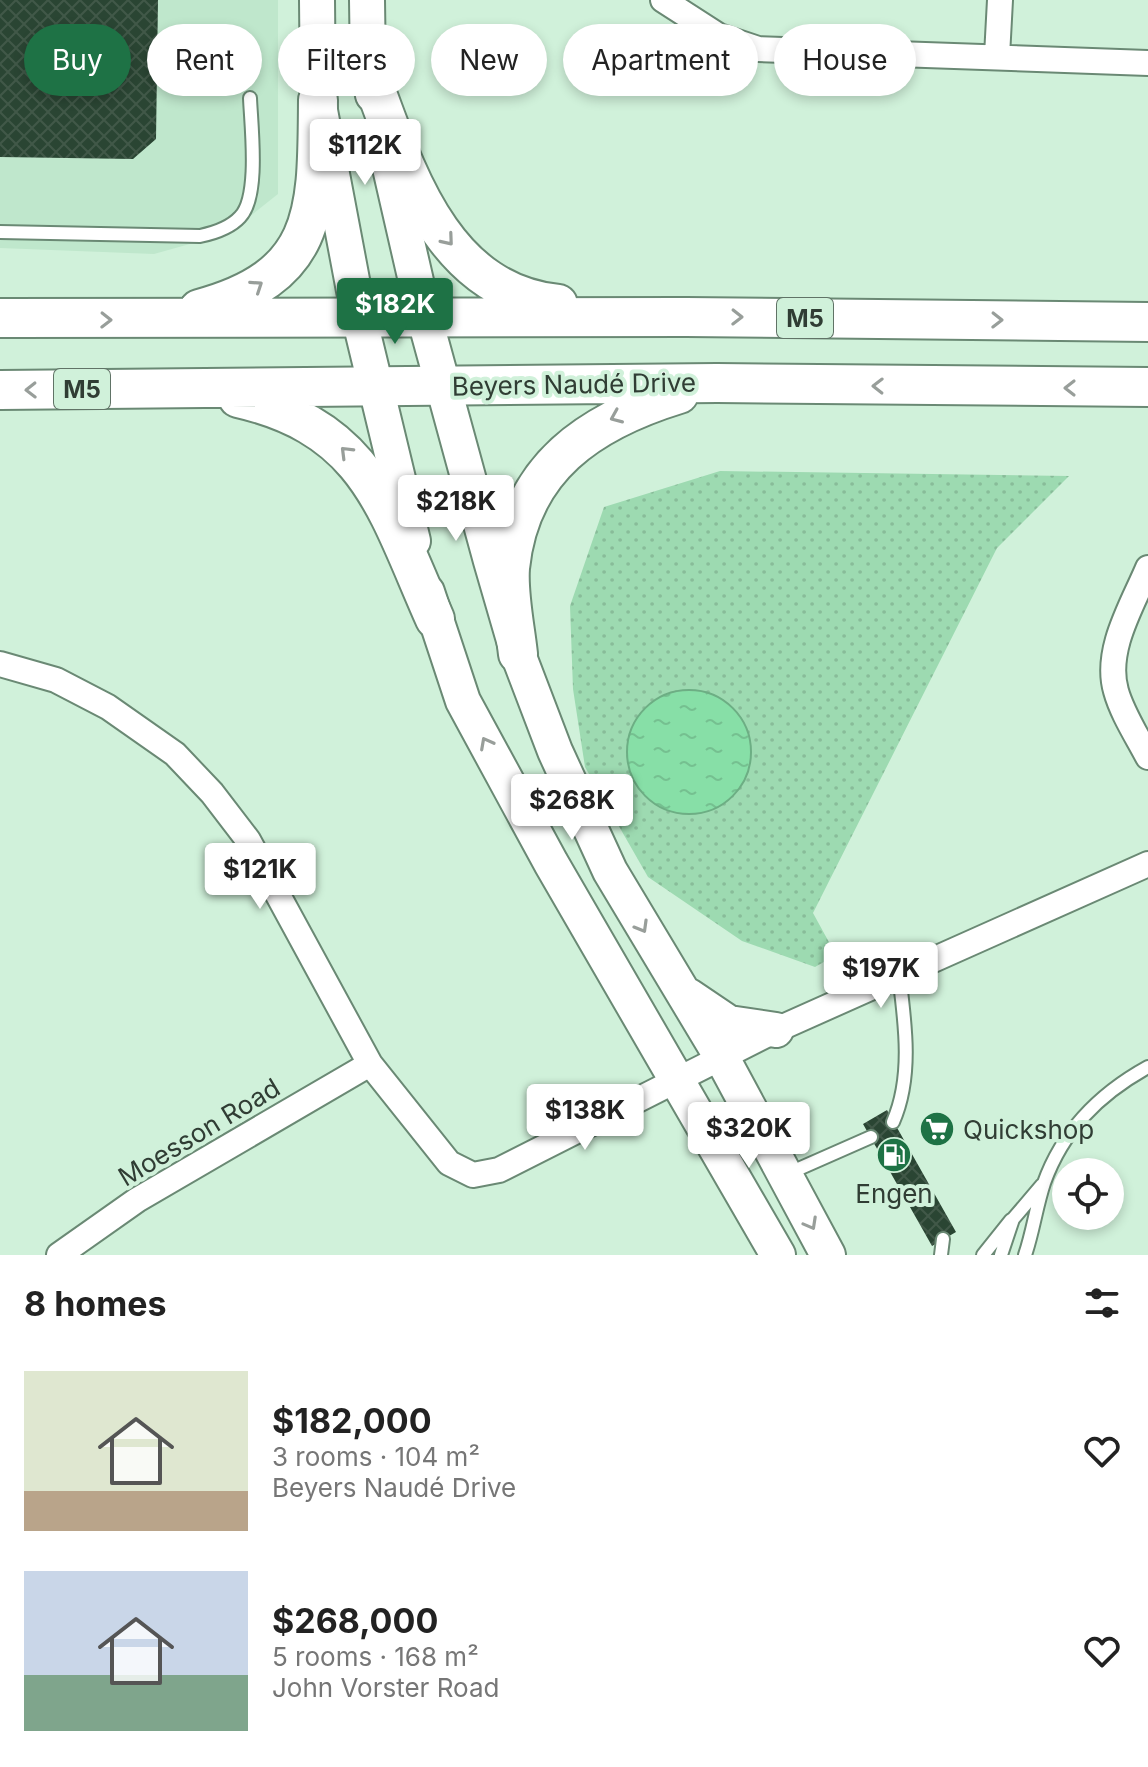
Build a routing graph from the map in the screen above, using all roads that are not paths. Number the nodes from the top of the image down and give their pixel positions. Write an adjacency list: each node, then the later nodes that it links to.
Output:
1 (317, 0): 11 (main road)
2 (367, 0): 5 (main road)
3 (663, 0): 6 (street)
4 (1000, 0): 6 (street)
5 (367, 24)
6 (997, 56): 7 (street)
7 (1148, 63)
8 (374, 96): 13 (main road)
9 (378, 96): 15 (main road, one-way to 15)
10 (250, 98): 12 (lane)
11 (318, 100): 14 (main road); 17 (main road, one-way to 11)
12 (0, 232)
13 (424, 316): 14 (main road, M5); 15 (main road, M5); 21 (main road)
14 (359, 317): 17 (main road, M5); 20 (main road)
15 (686, 317): 18 (main road, M5, one-way to 18)
16 (0, 318): 17 (main road, M5, one-way to 17)
17 (158, 320)
18 (1148, 322)
19 (717, 383): 21 (main road, Beyers Naudé Drive / M5); 23 (main road, Beyers Naudé Drive / M5, one-way to 19); 27 (main road, one-way to 27)
20 (374, 386): 21 (main road, Beyers Naudé Drive / M5); 22 (main road, Beyers Naudé Drive / M5); 26 (main road)
21 (444, 386): 27 (main road)
22 (165, 387): 24 (main road, Beyers Naudé Drive / M5, one-way to 24); 26 (main road, one-way to 22)
23 (1148, 387)
24 (0, 390)
25 (1148, 568): 29 (street)
26 (435, 619): 34 (main road, one-way to 26)
27 (518, 654): 33 (main road, one-way to 33)
28 (0, 664): 37 (street)
29 (1148, 757)
30 (1148, 864): 32 (street)
31 (586, 958): 34 (lane)
32 (899, 975): 35 (street); 40 (lane)
33 (674, 982): 35 (main road); 36 (main road)
34 (622, 985): 39 (main road)
35 (776, 1030): 36 (street)
36 (721, 1056): 39 (street); 42 (main road)
37 (370, 1064): 39 (street); 46 (street, Moesson Road)
38 (1148, 1067): 43 (lane)
39 (678, 1078): 47 (main road)
40 (893, 1122)
41 (871, 1137): 42 (lane)
42 (784, 1176): 48 (main road, one-way to 48)
43 (1044, 1183): 44 (lane); 52 (lane)
44 (1013, 1219): 50 (lane); 51 (lane)
45 (943, 1239): 49 (lane)
46 (59, 1255)
47 (778, 1255)
48 (828, 1255)
49 (941, 1255)
50 (983, 1255)
51 (1001, 1255)
52 (1025, 1255)

